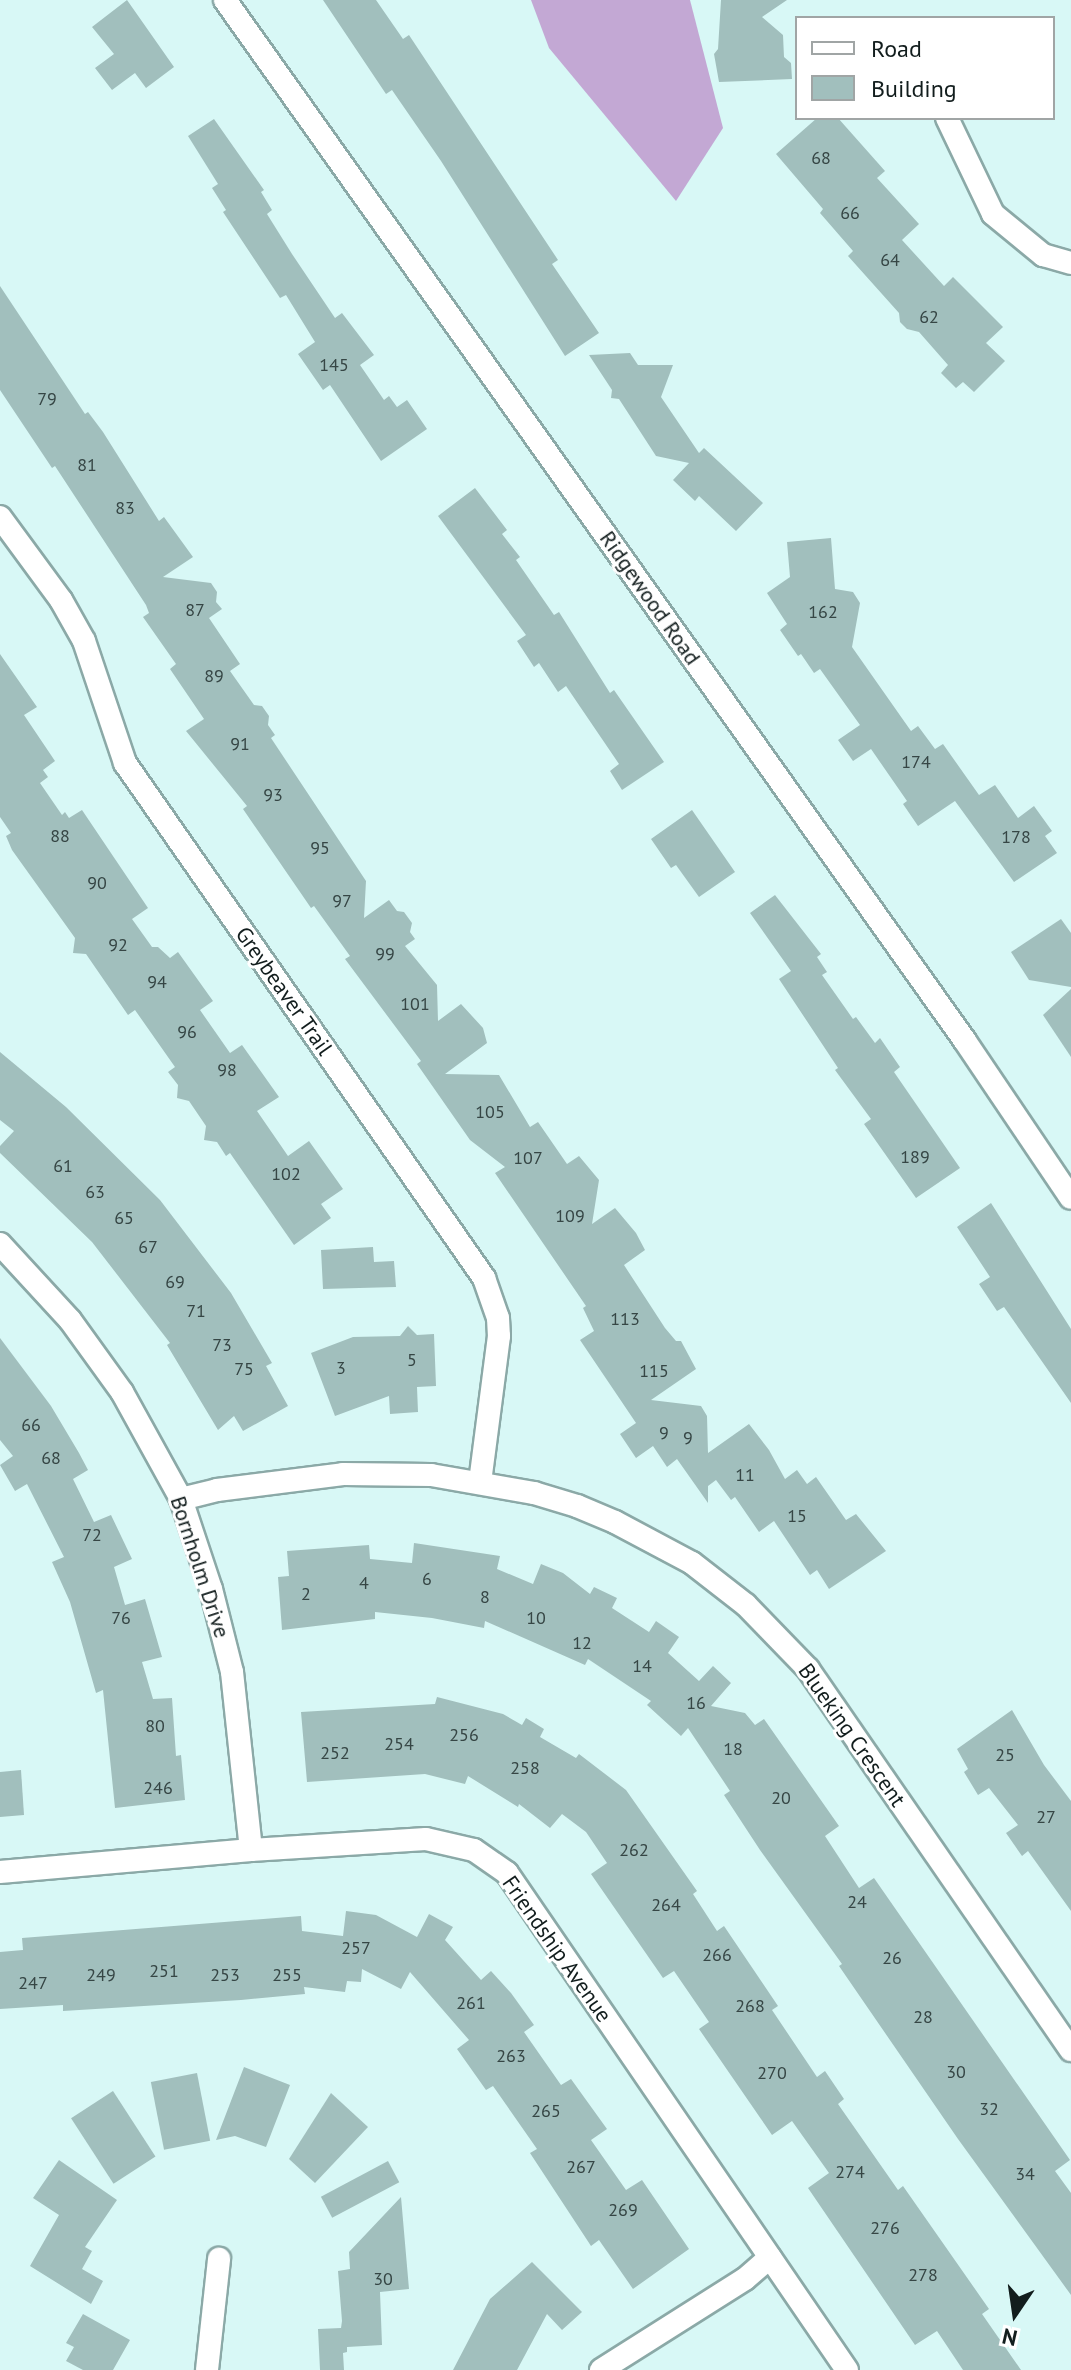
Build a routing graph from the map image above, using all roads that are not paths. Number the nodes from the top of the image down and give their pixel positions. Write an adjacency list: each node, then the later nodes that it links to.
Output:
1 (225, 0): 5 (street, Ridgewood Road)
2 (948, 120): 3 (street)
3 (1071, 263)
4 (0, 517): 7 (street, Greybeaver Trail)
5 (1071, 1198)
6 (0, 1244): 8 (street, Bornholm Drive)
7 (480, 1482): 8 (street, Blueking Crescent); 11 (street, Blueking Crescent)
8 (181, 1499): 9 (street, Bornholm Drive)
9 (251, 1850): 10 (street, Friendship Avenue); 12 (street, Friendship Avenue)
10 (0, 1872)
11 (1071, 2050)
12 (770, 2257): 15 (street); 16 (street, Friendship Avenue)
13 (219, 2259): 14 (street)
14 (207, 2370)
15 (601, 2370)
16 (847, 2370)

